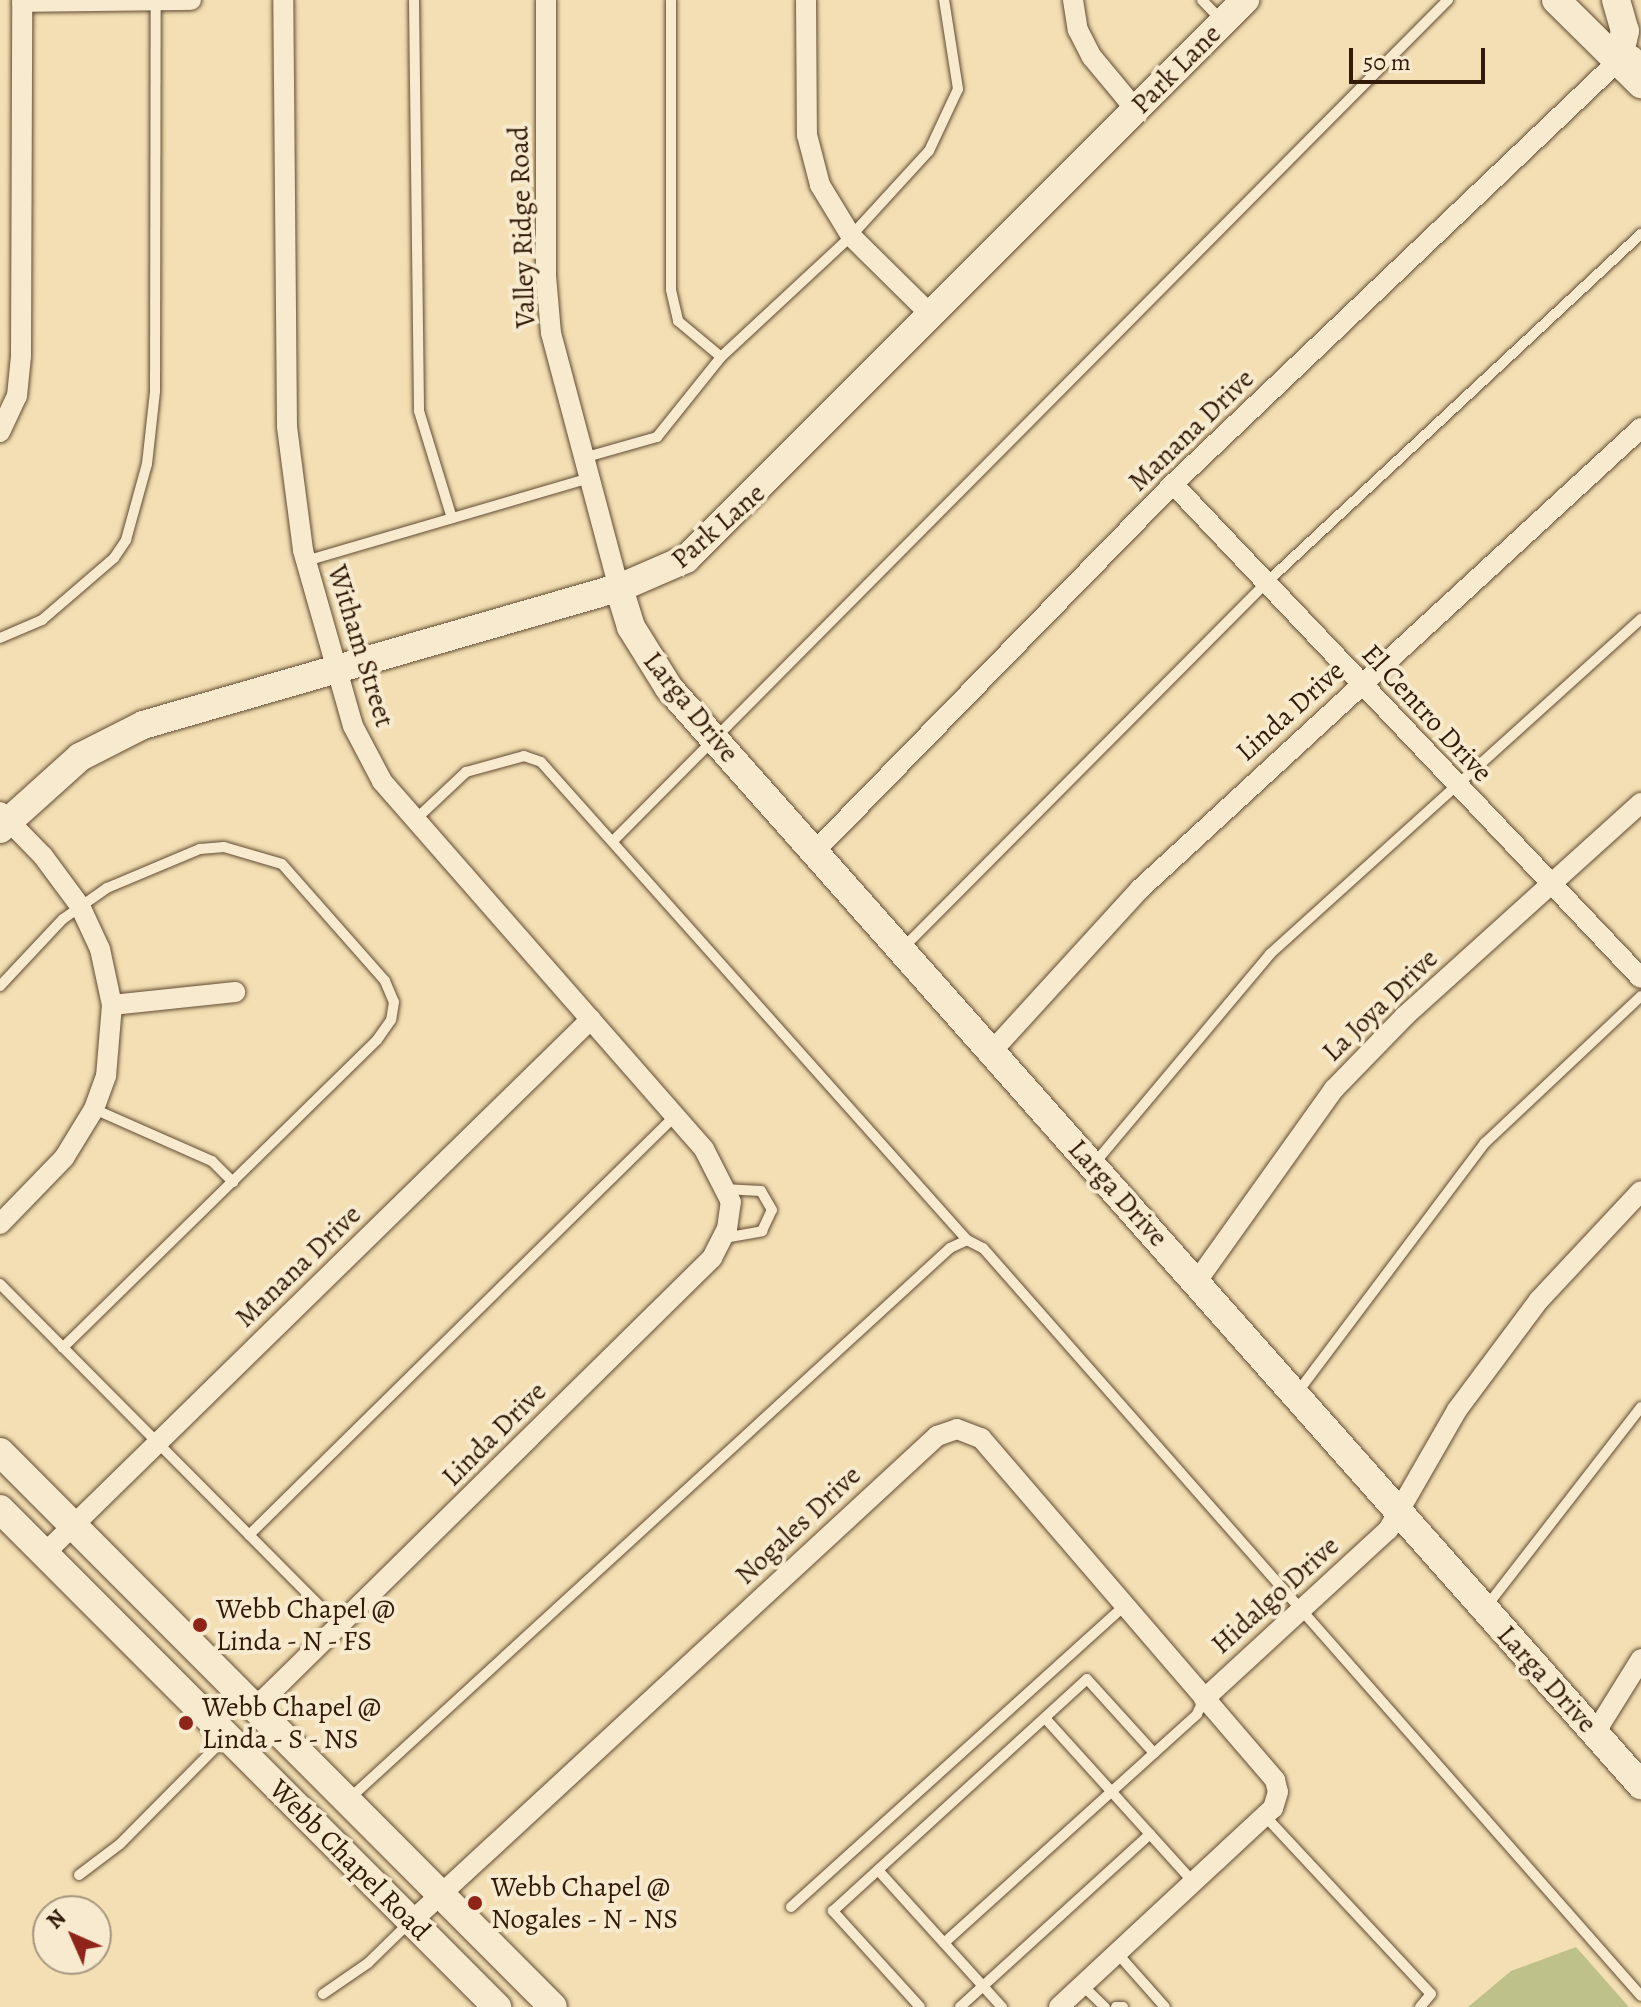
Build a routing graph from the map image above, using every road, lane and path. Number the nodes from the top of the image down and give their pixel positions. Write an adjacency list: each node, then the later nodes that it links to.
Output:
1 (156, 0): 2 (street); 15 (street); 35 (lane)
2 (191, 0)
3 (283, 0): 31 (street, Witham Street)
4 (414, 0): 30 (lane)
5 (546, 0): 27 (street, Valley Ridge Road)
6 (671, 0): 24 (lane)
7 (806, 0): 22 (street)
8 (944, 0): 22 (lane)
9 (1073, 0): 20 (street)
10 (1202, 0): 17 (lane)
11 (1245, 0): 17 (street, Park Lane)
12 (1448, 0): 38 (lane)
13 (1556, 0): 18 (street)
14 (1618, 0): 16 (street); 18 (street)
15 (22, 1): 26 (street)
16 (1641, 21)
17 (1223, 22): 20 (street, Park Lane)
18 (1629, 59): 19 (street); 29 (street, Manana Drive)
19 (1641, 84)
20 (1136, 110): 23 (street, Park Lane)
21 (1641, 234): 32 (lane)
22 (851, 236): 23 (street); 24 (lane)
23 (932, 316): 33 (street, Park Lane)
24 (721, 357): 27 (lane)
25 (1641, 428): 37 (street, Linda Drive)
26 (0, 432)
27 (583, 458): 28 (street, Valley Ridge Road)
28 (589, 478): 30 (lane); 33 (street, Valley Ridge Road)
29 (1173, 484): 32 (street, El Centro Drive); 44 (street, Manana Drive)
30 (452, 518): 31 (lane)
31 (306, 561): 36 (street, Witham Street)
32 (1267, 582): 37 (street, El Centro Drive); 47 (lane)
33 (619, 588): 36 (street, Park Lane); 38 (street, Larga Drive)
34 (1641, 619): 39 (lane)
35 (0, 638)
36 (336, 668): 41 (street, Witham Street); 42 (street, Park Lane)
37 (1362, 684): 39 (street, El Centro Drive); 54 (street, Linda Drive)
38 (714, 739): 43 (lane); 44 (street, Larga Drive)
39 (1456, 785): 45 (street, El Centro Drive); 57 (lane)
40 (1641, 803): 45 (street, La Joya Drive)
41 (416, 819): 43 (lane); 53 (street, Witham Street)
42 (3, 820): 46 (street)
43 (614, 840): 63 (lane)
44 (815, 851): 47 (street, Larga Drive)
45 (1550, 885): 48 (street, El Centro Drive); 64 (street, La Joya Drive)
46 (80, 906): 49 (lane); 52 (street); 58 (lane)
47 (902, 949): 54 (street, Larga Drive)
48 (1641, 978)
49 (0, 986)
50 (235, 992): 52 (street)
51 (1641, 996): 67 (lane)
52 (112, 1005): 55 (street)
53 (591, 1019): 56 (street, Witham Street); 69 (street, Manana Drive)
54 (992, 1051): 57 (street, Larga Drive)
55 (94, 1109): 58 (lane); 61 (street)
56 (676, 1114): 59 (street, Witham Street); 74 (lane)
57 (1093, 1165): 64 (street, Larga Drive)
58 (233, 1182): 66 (lane)
59 (725, 1183): 62 (street, Linda Drive); 62 (lane)
60 (1641, 1191): 72 (street, Hidalgo Drive)
61 (0, 1224)
62 (722, 1239): 79 (street, Linda Drive)
63 (967, 1240): 77 (lane); 89 (lane)
64 (1197, 1281): 67 (street, Larga Drive)
65 (0, 1284): 66 (lane)
66 (63, 1348): 69 (lane)
67 (1295, 1395): 72 (street, Larga Drive)
68 (1641, 1407): 78 (lane)
69 (157, 1443): 73 (street, Manana Drive); 74 (lane)
70 (0, 1452): 73 (street, Webb Chapel Road)
71 (0, 1509): 75 (street, Webb Chapel Road)
72 (1396, 1510): 77 (street, Hidalgo Drive); 78 (street, Larga Drive)
73 (73, 1526): 75 (street, Manana Drive); 82 (street, Webb Chapel Road)
74 (249, 1535): 79 (lane)
75 (44, 1554): 85 (street, Webb Chapel Road)
76 (1124, 1606): 81 (street, Nogales Drive); 95 (street, Nogales Drive); 96 (lane)
77 (1302, 1608): 81 (street, Hidalgo Drive); 103 (lane)
78 (1484, 1609): 84 (street, Larga Drive)
79 (340, 1626): 82 (street, Linda Drive)
80 (1641, 1659): 84 (street)
81 (1204, 1699): 86 (lane); 90 (street)
82 (254, 1709): 85 (street); 89 (street, Webb Chapel Road)
83 (1045, 1718): 86 (lane); 88 (lane); 92 (lane)
84 (1595, 1733): 87 (street, Larga Drive)
85 (226, 1737): 93 (lane); 97 (street, Webb Chapel Road)
86 (1154, 1753): 88 (lane)
87 (1641, 1785)
88 (1112, 1791): 91 (lane); 98 (lane)
89 (347, 1800): 95 (street, Webb Chapel Road)
90 (1265, 1816): 94 (street); 114 (lane)
91 (1150, 1834): 94 (lane); 101 (lane)
92 (878, 1870): 98 (lane); 106 (lane)
93 (79, 1875)
94 (1193, 1882): 99 (street)
95 (440, 1892): 97 (street, Nogales Drive); 105 (street, Webb Chapel Road)
96 (791, 1907)
97 (412, 1921): 102 (lane); 104 (street, Webb Chapel Road)
98 (944, 1943): 101 (lane)
99 (1117, 1953): 100 (street); 113 (lane)
100 (1082, 1985): 109 (street); 110 (lane)
101 (983, 1986): 107 (lane); 108 (lane)
102 (323, 1994)
103 (1641, 1996)
104 (497, 2007)
105 (553, 2007)
106 (920, 2007)
107 (960, 2007)
108 (1002, 2007)
109 (1059, 2007)
110 (1105, 2007)
111 (1116, 2007): 112 (lane)
112 (1123, 2007)
113 (1165, 2007)
114 (1420, 2007)

